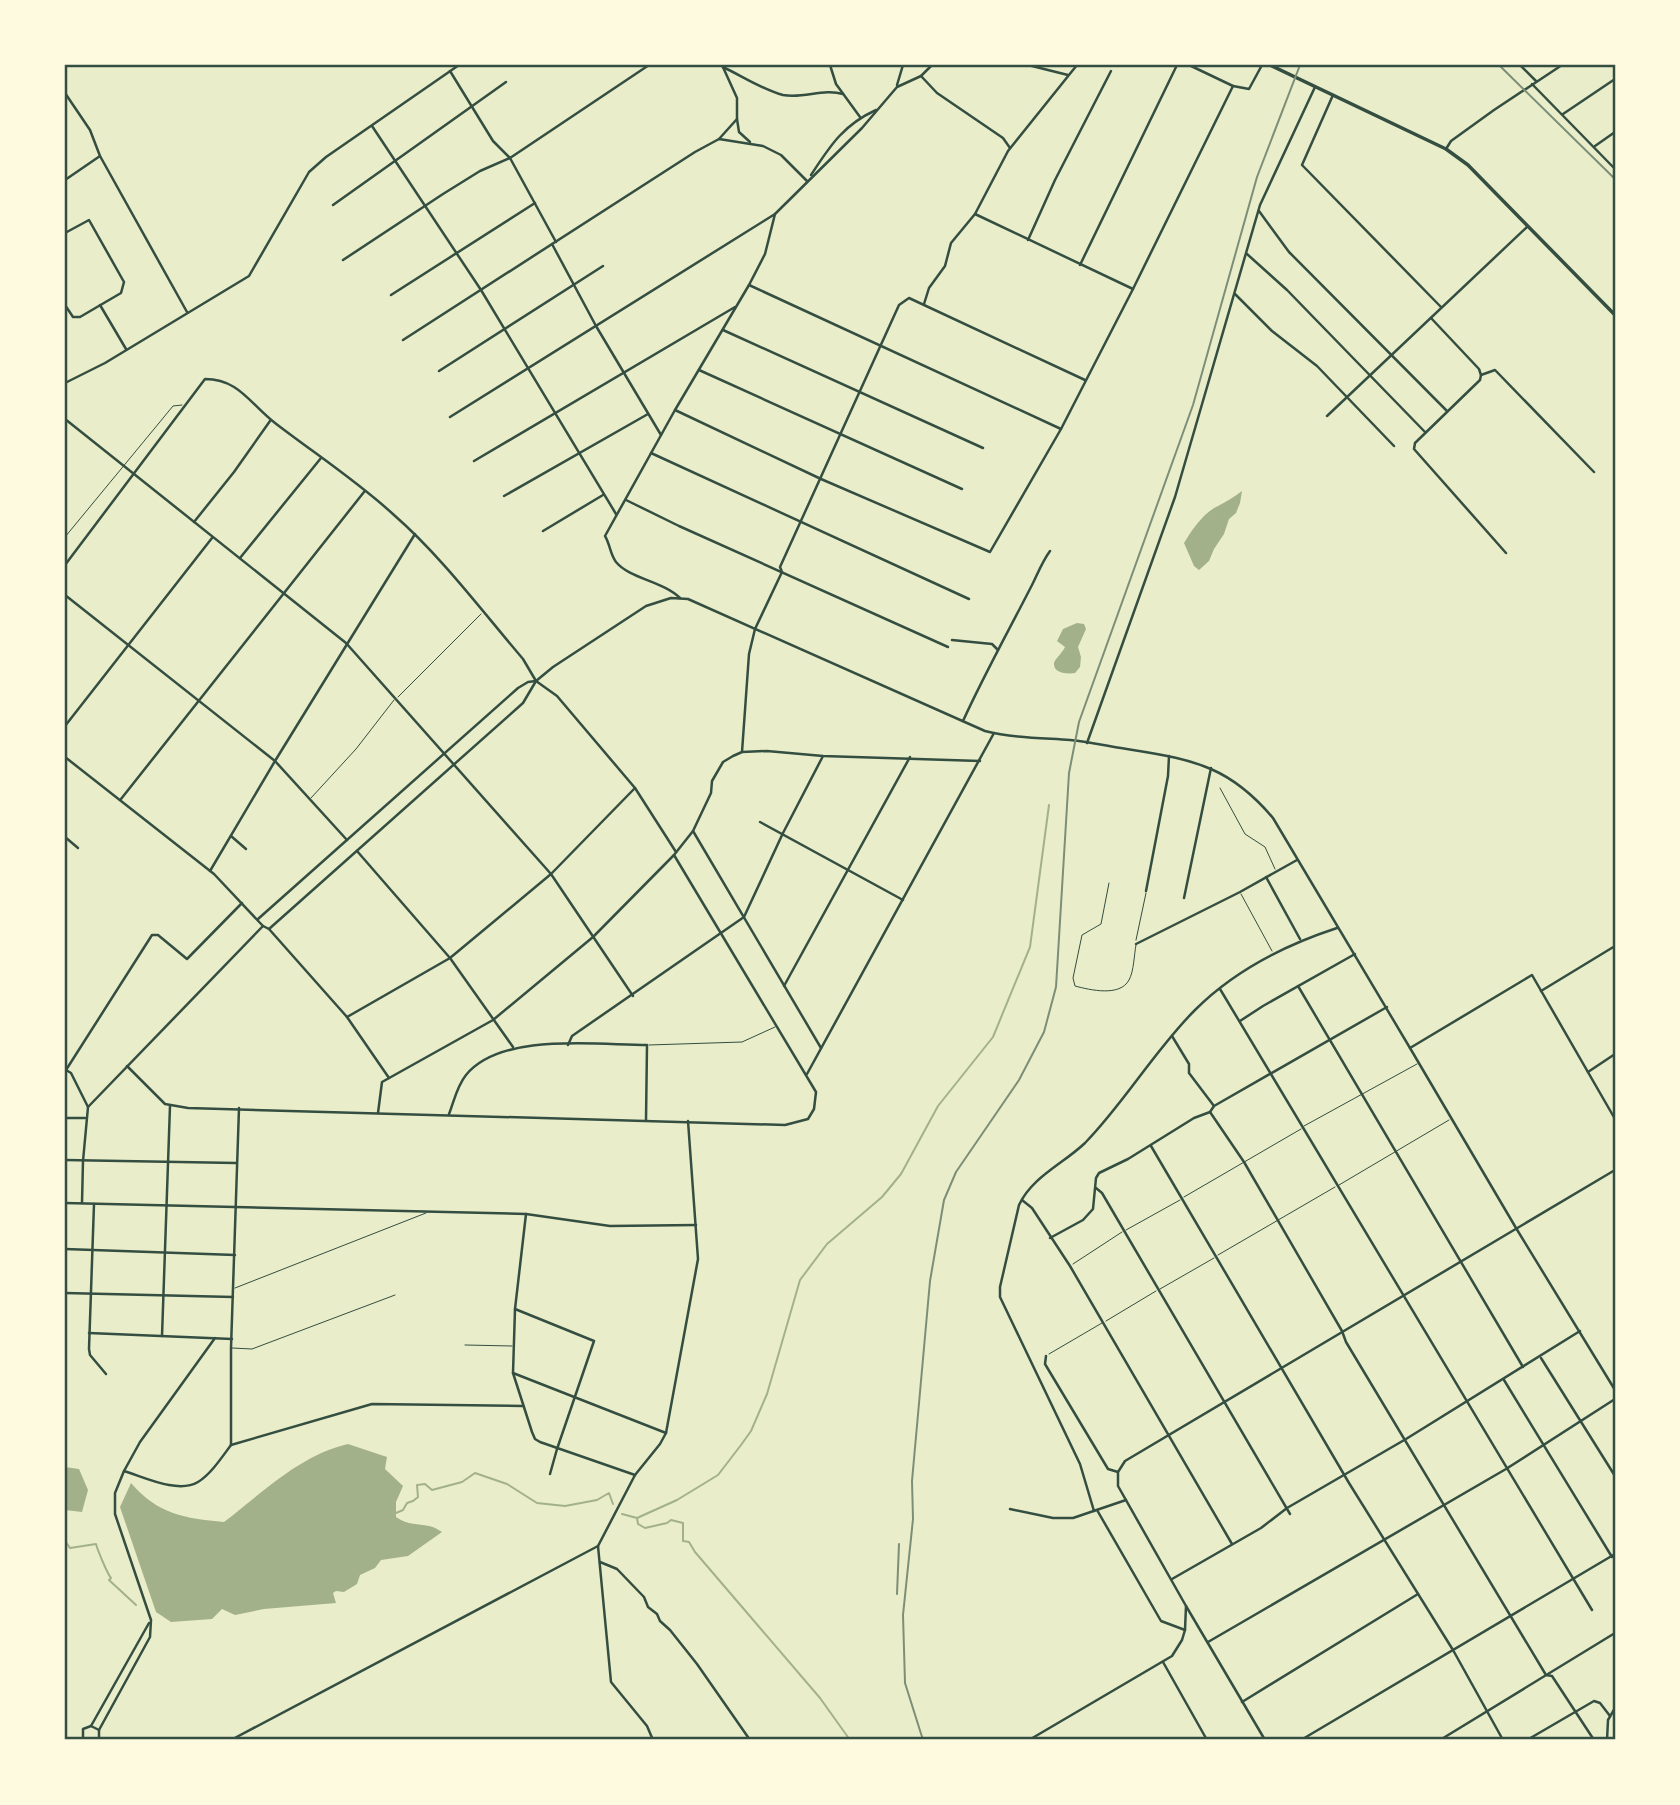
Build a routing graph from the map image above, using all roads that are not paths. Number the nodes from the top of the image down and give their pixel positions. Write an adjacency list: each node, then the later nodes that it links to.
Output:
1 (459, 65): 15 (street)
2 (649, 65): 42 (street)
3 (830, 65): 27 (street)
4 (903, 65): 25 (street)
5 (932, 65): 18 (street)
6 (1028, 65): 17 (street)
7 (1077, 65): 17 (street)
8 (1177, 65): 60 (street)
9 (1189, 65): 23 (street)
10 (1262, 65): 23 (street)
11 (1270, 65): 24 (main road)
12 (1520, 65): 20 (street)
13 (1562, 65): 20 (street)
14 (723, 66): 27 (street); 33 (street)
15 (450, 71): 29 (street); 34 (street)
16 (1111, 71): 55 (street)
17 (1068, 75): 39 (street)
18 (921, 76): 25 (street); 39 (street)
19 (1615, 79): 31 (street)
20 (1536, 81): 22 (street)
21 (506, 82): 29 (street)
22 (1532, 84): 31 (street); 40 (street)
23 (1233, 86): 64 (street)
24 (1315, 86): 28 (main road); 50 (street)
25 (897, 87): 30 (street)
26 (65, 93): 41 (street)
27 (843, 94): 32 (street)
28 (1333, 95): 40 (main road); 72 (street)
29 (471, 108): 42 (street); 43 (street)
30 (878, 109): 32 (street); 46 (street)
31 (1563, 114): 38 (street)
32 (860, 117): 46 (street)
33 (737, 119): 36 (street); 37 (street)
34 (372, 126): 43 (street); 73 (street)
35 (1615, 132): 38 (street)
36 (719, 139): 37 (street); 56 (street)
37 (752, 144): 46 (street)
38 (1594, 146): 44 (street)
39 (1010, 148): 52 (street)
40 (1446, 149): 53 (main road)
41 (100, 156): 45 (street); 73 (street)
42 (510, 158): 47 (street); 49 (street)
43 (395, 161): 48 (street); 49 (street)
44 (1615, 169)
45 (65, 180)
46 (807, 181): 51 (street)
47 (535, 203): 56 (street); 57 (street)
48 (332, 205)
49 (426, 206): 57 (street); 59 (street)
50 (1259, 211): 58 (street); 82 (street)
51 (775, 214): 63 (street); 76 (street)
52 (975, 214): 55 (street); 71 (street)
53 (1528, 226): 72 (street); 74 (main road)
54 (65, 233): 69 (street)
55 (1028, 240): 60 (street)
56 (554, 243): 62 (street); 65 (street)
57 (457, 253): 65 (street); 67 (street)
58 (1246, 253): 66 (street); 88 (street)
59 (343, 260)
60 (1080, 265): 64 (street)
61 (603, 266): 62 (street)
62 (573, 285): 76 (street); 77 (street)
63 (750, 285): 70 (street); 80 (street)
64 (1133, 289): 89 (street)
65 (481, 290): 77 (street); 79 (street)
66 (1235, 293): 92 (street); 150 (street)
67 (391, 295)
68 (65, 305): 69 (street)
69 (100, 305): 81 (street)
70 (737, 305): 78 (street); 86 (street)
71 (924, 305): 80 (street); 89 (street)
72 (1441, 307): 75 (street)
73 (187, 312): 81 (street)
74 (1615, 315)
75 (1431, 318): 82 (street); 87 (street)
76 (596, 326): 83 (street); 86 (street)
77 (504, 329): 83 (street); 85 (street)
78 (723, 330): 84 (street); 91 (street)
79 (403, 340)
80 (880, 346): 91 (street); 102 (street)
81 (126, 349): 90 (street)
82 (1391, 356): 88 (street); 95 (street)
83 (527, 368): 96 (street); 99 (street)
84 (699, 370): 94 (street); 105 (street)
85 (439, 371)
86 (624, 373): 96 (street); 97 (street)
87 (1481, 375): 95 (street); 113 (street)
88 (1369, 376): 92 (street); 103 (street)
89 (1085, 380): 102 (street)
90 (65, 383)
91 (860, 392): 105 (street); 107 (street)
92 (1348, 397): 98 (street); 106 (street)
93 (185, 404): 101 (street); 112 (lane); 114 (street)
94 (675, 410): 104 (street); 115 (street)
95 (1447, 411): 103 (street)
96 (554, 414): 109 (street); 111 (street)
97 (648, 414): 104 (street); 109 (street)
98 (1327, 416)
99 (450, 417)
100 (65, 419): 112 (street)
101 (271, 420): 110 (street); 122 (street)
102 (1061, 429): 115 (street)
103 (1425, 432): 129 (street)
104 (661, 435): 108 (street)
105 (840, 435): 115 (street); 116 (street)
106 (1394, 446)
107 (984, 448)
108 (651, 453): 120 (street); 123 (street)
109 (579, 454): 118 (street); 119 (street)
110 (321, 458): 117 (street); 130 (street)
111 (474, 461)
112 (123, 466): 114 (street); 126 (lane)
113 (1594, 472)
114 (132, 473): 122 (street); 131 (street)
115 (821, 479): 123 (street)
116 (962, 489)
117 (365, 491): 125 (street); 133 (street)
118 (603, 495): 121 (street); 124 (street)
119 (504, 496)
120 (625, 499): 121 (street); 132 (street)
121 (616, 515): 135 (street)
122 (194, 522): 127 (street)
123 (801, 522): 132 (street); 136 (street)
124 (542, 531)
125 (415, 534): 137 (street); 140 (street)
126 (65, 537)
127 (213, 537): 130 (street); 141 (street)
128 (1050, 551): 143 (street)
129 (1506, 553)
130 (240, 558): 133 (street)
131 (65, 565)
132 (782, 572): 138 (street); 142 (street)
133 (283, 592): 140 (street); 146 (street)
134 (65, 595): 141 (street)
135 (680, 598): 138 (street); 144 (street)
136 (969, 599)
137 (483, 612): 144 (street); 145 (lane)
138 (755, 629): 147 (street); 151 (street)
139 (952, 640): 143 (street)
140 (346, 643): 145 (street); 157 (street)
141 (128, 645): 146 (street); 148 (street)
142 (948, 647)
143 (998, 650): 147 (street)
144 (536, 681): 152 (street); 159 (street); 161 (street)
145 (395, 699): 152 (street); 164 (lane)
146 (199, 700): 157 (street); 163 (street)
147 (963, 721): 149 (street)
148 (65, 726)
149 (994, 733): 150 (street); 158 (street)
150 (1087, 743): 153 (street)
151 (742, 752): 154 (street); 166 (street)
152 (443, 753): 159 (street); 170 (street)
153 (1169, 755): 160 (street); 182 (street)
154 (823, 756): 156 (street); 167 (street)
155 (65, 757): 163 (street)
156 (910, 757): 158 (street); 176 (street)
157 (275, 761): 164 (street); 168 (street)
158 (980, 761): 185 (street)
159 (453, 765): 173 (street); 179 (street)
160 (1210, 768): 175 (street); 184 (street)
161 (635, 788): 174 (street); 179 (street)
162 (1220, 788): 178 (lane)
163 (121, 799): 177 (street)
164 (310, 799): 170 (street)
165 (760, 822): 167 (street)
166 (693, 831): 174 (street); 187 (street)
167 (783, 833): 176 (street); 187 (street)
168 (231, 836): 172 (street); 177 (street)
169 (65, 838): 171 (street)
170 (347, 840): 188 (street)
171 (78, 848)
172 (246, 849)
173 (357, 851): 191 (street); 199 (street)
174 (675, 854): 192 (street); 193 (street)
175 (1298, 859): 178 (street); 190 (street)
176 (848, 869): 185 (street); 200 (street)
177 (210, 871): 186 (street)
178 (1276, 871): 180 (street)
179 (551, 874): 193 (street); 199 (street)
180 (1266, 877): 183 (street); 194 (street)
181 (1109, 883): 195 (lane)
182 (1146, 891): 195 (lane)
183 (1240, 892): 195 (street); 197 (lane)
184 (1184, 898)
185 (903, 900): 215 (street)
186 (242, 903): 188 (street); 220 (street)
187 (744, 918): 192 (street); 200 (street)
188 (258, 919): 189 (street)
189 (263, 926): 191 (street); 219 (street)
190 (1339, 927): 194 (street); 198 (street)
191 (270, 929): 206 (street)
192 (721, 932): 204 (street); 209 (street)
193 (593, 937): 204 (street); 207 (street)
194 (1300, 940): 197 (street)
195 (1136, 944)
196 (1615, 946): 203 (street)
197 (1274, 954): 202 (street)
198 (1355, 954): 201 (street); 205 (street)
199 (450, 958): 206 (street); 207 (street)
200 (784, 986): 215 (street)
201 (1298, 986): 208 (street); 211 (street)
202 (1220, 989): 208 (street); 210 (street)
203 (1541, 991): 216 (street); 221 (street)
204 (633, 996): 212 (street)
205 (1387, 1007): 211 (street); 216 (street)
206 (347, 1017): 224 (street)
207 (493, 1020): 214 (street); 224 (street)
208 (1240, 1021): 222 (street)
209 (776, 1027): 213 (lane); 223 (street)
210 (1172, 1036): 227 (street); 251 (street)
211 (1330, 1039): 222 (street); 225 (street)
212 (568, 1045): 213 (street); 214 (street)
213 (647, 1045): 237 (street)
214 (513, 1047): 232 (street)
215 (821, 1048): 223 (street)
216 (1410, 1048): 218 (street)
217 (1615, 1054): 221 (street)
218 (1419, 1063): 225 (lane); 235 (street)
219 (127, 1066): 226 (street); 229 (street)
220 (66, 1070): 229 (street)
221 (1588, 1072): 236 (street)
222 (1272, 1074): 227 (street); 239 (street)
223 (807, 1075): 238 (street)
224 (389, 1078): 231 (street)
225 (1362, 1094): 239 (lane); 241 (street)
226 (170, 1106): 228 (street); 244 (street)
227 (1214, 1107): 230 (street)
228 (239, 1108): 231 (street); 246 (street)
229 (87, 1109): 234 (street)
230 (1210, 1112): 240 (street); 245 (street)
231 (378, 1113): 232 (street)
232 (449, 1114): 237 (street)
233 (65, 1118): 234 (street)
234 (85, 1118): 243 (street)
235 (1451, 1119): 241 (lane); 261 (street)
236 (1615, 1119)
237 (646, 1120): 238 (street)
238 (688, 1121): 260 (street)
239 (1303, 1127): 245 (lane); 248 (street)
240 (1151, 1146): 249 (street); 250 (street)
241 (1396, 1151): 248 (lane); 269 (street)
242 (65, 1160): 243 (street)
243 (83, 1161): 244 (street); 253 (street)
244 (167, 1162): 246 (street); 255 (street)
245 (1244, 1162): 250 (lane); 259 (street)
246 (236, 1163): 256 (street)
247 (1615, 1170): 261 (street)
248 (1338, 1185): 259 (lane); 277 (street)
249 (1096, 1188): 262 (street); 263 (street)
250 (1183, 1198): 262 (lane); 268 (street)
251 (1021, 1200): 263 (street); 321 (street)
252 (65, 1203): 253 (street)
253 (82, 1203): 254 (street)
254 (94, 1204): 255 (street); 265 (street)
255 (166, 1206): 256 (street); 266 (street)
256 (236, 1208): 257 (street); 267 (street)
257 (431, 1211): 258 (street); 271 (lane)
258 (526, 1214): 260 (street); 279 (street)
259 (1278, 1220): 268 (lane); 281 (street)
260 (696, 1225): 304 (street)
261 (1516, 1228): 269 (street); 282 (street)
262 (1124, 1231): 270 (lane); 272 (street)
263 (1050, 1238): 270 (street)
264 (65, 1249): 265 (street)
265 (92, 1250): 266 (street); 274 (street)
266 (164, 1252): 267 (street); 275 (street)
267 (235, 1255): 271 (street)
268 (1216, 1256): 272 (lane); 292 (street)
269 (1461, 1261): 277 (street); 293 (street)
270 (1070, 1266): 280 (street)
271 (234, 1289): 278 (street)
272 (1159, 1290): 280 (lane); 300 (street)
273 (65, 1293): 274 (street)
274 (91, 1293): 275 (street); 283 (street)
275 (163, 1295): 278 (street); 284 (street)
276 (395, 1295): 289 (lane)
277 (1402, 1296): 281 (street); 301 (street)
278 (233, 1297): 286 (street)
279 (515, 1309): 288 (street); 298 (street)
280 (1103, 1323): 290 (lane); 305 (street)
281 (1342, 1331): 292 (street); 306 (street)
282 (1580, 1331): 291 (street); 297 (street)
283 (89, 1333): 284 (street); 295 (street)
284 (162, 1336): 285 (street)
285 (215, 1338): 286 (street); 311 (street)
286 (232, 1339): 289 (street)
287 (466, 1345): 288 (lane)
288 (514, 1347): 294 (street)
289 (231, 1348): 307 (street)
290 (1046, 1356): 312 (street)
291 (1540, 1357): 293 (street); 303 (street)
292 (1281, 1367): 300 (street); 315 (street)
293 (1523, 1367): 296 (street)
294 (513, 1373): 298 (street); 302 (street)
295 (106, 1374)
296 (1503, 1379): 301 (street); 308 (street)
297 (1615, 1390)
298 (576, 1396): 304 (street); 309 (street)
299 (1615, 1399): 303 (street)
300 (1224, 1401): 305 (street); 319 (street)
301 (1466, 1402): 306 (street); 310 (street)
302 (523, 1406): 307 (street); 309 (street)
303 (1581, 1422): 308 (street); 316 (street)
304 (666, 1433): 314 (street)
305 (1167, 1436): 312 (street); 324 (street)
306 (1406, 1439): 315 (street); 318 (street)
307 (231, 1445): 311 (street)
308 (1543, 1446): 310 (street); 326 (street)
309 (557, 1449): 313 (street); 314 (street)
310 (1506, 1469): 318 (street); 329 (street)
311 (124, 1471): 334 (street)
312 (1118, 1472): 317 (street)
313 (550, 1474)
314 (635, 1475): 325 (street)
315 (1344, 1475): 319 (street); 323 (street)
316 (1615, 1476)
317 (1126, 1500): 321 (street); 328 (street)
318 (1445, 1504): 323 (street); 333 (street)
319 (1287, 1508): 322 (street); 324 (street)
320 (1010, 1509): 321 (street)
321 (1095, 1511): 335 (street)
322 (1290, 1514)
323 (1384, 1541): 330 (street); 337 (street)
324 (1232, 1544): 328 (street)
325 (598, 1546): 327 (street); 351 (street)
326 (1613, 1556): 329 (street)
327 (600, 1562): 348 (street); 352 (street)
328 (1172, 1579): 331 (street)
329 (1573, 1579): 332 (street); 333 (street)
330 (1418, 1594): 338 (street); 341 (street)
331 (1186, 1606): 335 (street); 337 (street)
332 (1592, 1610)
333 (1510, 1615): 338 (street); 340 (street)
334 (151, 1620): 346 (street); 347 (street)
335 (1185, 1630): 339 (street)
336 (1615, 1633): 340 (street)
337 (1208, 1642): 341 (street)
338 (1453, 1650): 343 (street); 356 (street)
339 (1163, 1662): 353 (street); 354 (street)
340 (1546, 1675): 343 (street); 344 (street)
341 (1242, 1702): 355 (street)
342 (1615, 1708): 345 (street)
343 (1486, 1712): 357 (street); 358 (street)
344 (1574, 1713): 345 (street); 359 (street); 360 (street)
345 (1610, 1716): 361 (street)
346 (91, 1726): 347 (street); 349 (street)
347 (99, 1730): 350 (street)
348 (749, 1738)
349 (83, 1740)
350 (99, 1740)
351 (231, 1740)
352 (653, 1740)
353 (1029, 1740)
354 (1207, 1740)
355 (1265, 1740)
356 (1301, 1740)
357 (1440, 1740)
358 (1503, 1740)
359 (1527, 1740)
360 (1594, 1740)
361 (1607, 1740)

